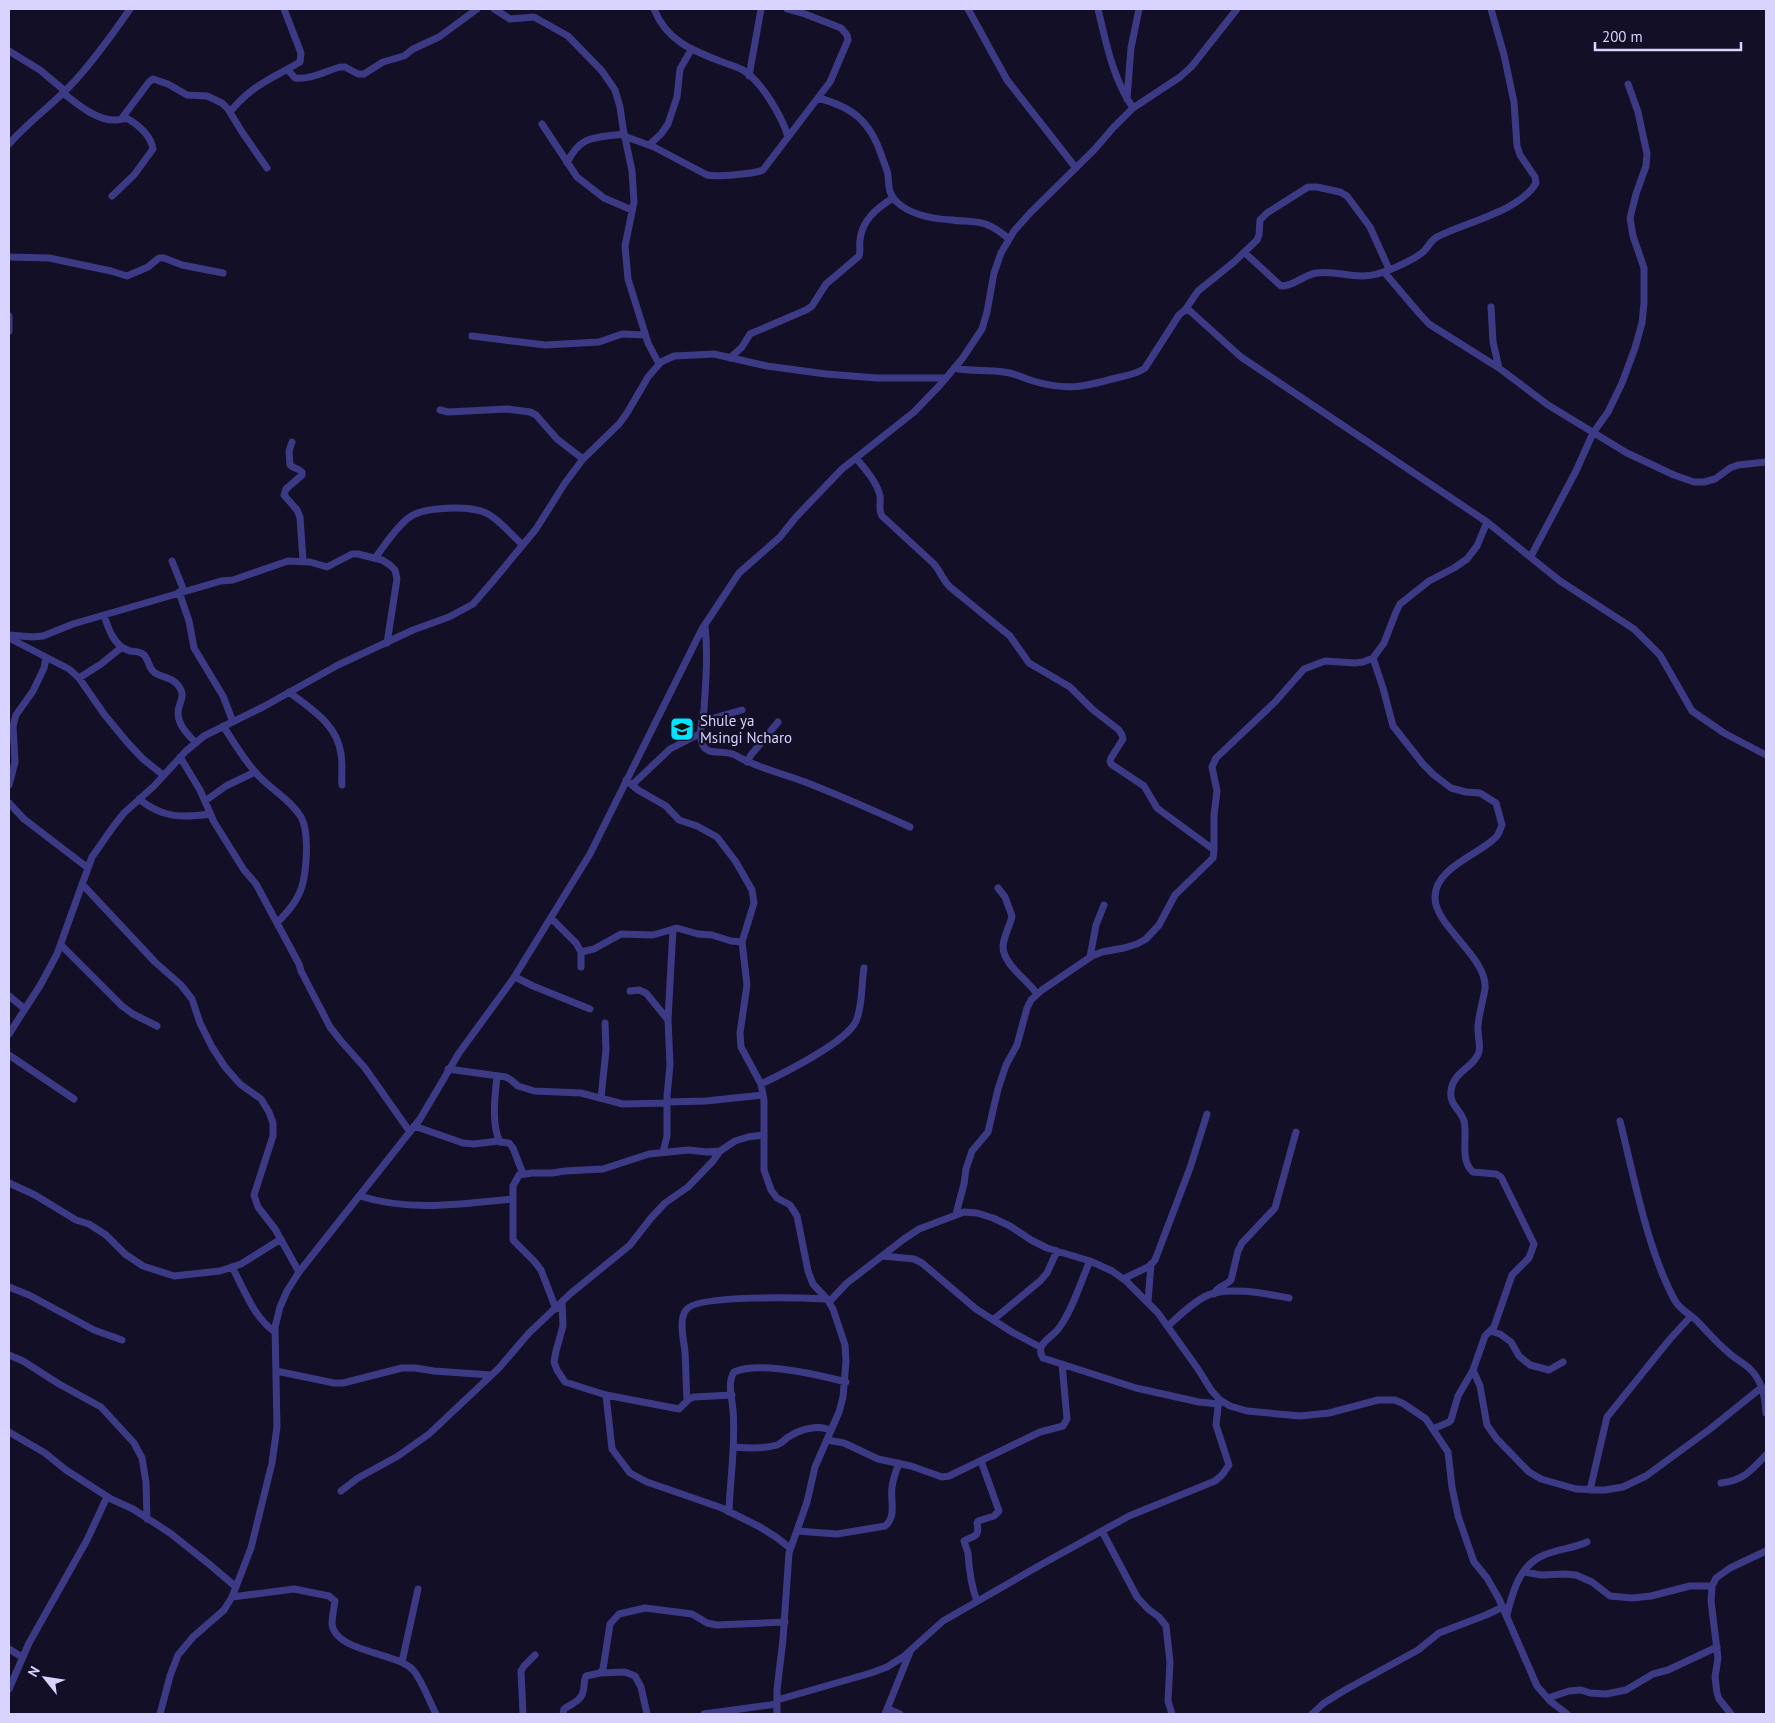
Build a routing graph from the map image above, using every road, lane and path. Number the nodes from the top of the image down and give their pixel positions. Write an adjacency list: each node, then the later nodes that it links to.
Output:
1 (130, 9): 18 (street)
2 (284, 9): 15 (street)
3 (478, 9): 15 (street)
4 (494, 9): 25 (street)
5 (654, 9): 13 (street)
6 (761, 9): 16 (street)
7 (787, 9): 19 (street)
8 (968, 9): 31 (street)
9 (1098, 9): 20 (street)
10 (1139, 9): 20 (street)
11 (1237, 9): 21 (street)
12 (1491, 9): 38 (street)
13 (691, 50): 16 (street); 28 (street)
14 (9, 51): 18 (street)
15 (288, 70): 22 (street)
16 (749, 76): 26 (street)
17 (1628, 84): 52 (street)
18 (64, 92): 23 (street); 27 (street)
19 (818, 98): 26 (street); 33 (street)
20 (1127, 99): 21 (street)
21 (1134, 108): 31 (street)
22 (230, 112): 23 (street); 30 (street)
23 (122, 118): 32 (street)
24 (542, 124): 29 (street)
25 (624, 135): 28 (street); 29 (street); 34 (street)
26 (788, 137): 28 (street)
27 (9, 144)
28 (650, 145)
29 (567, 163): 34 (street)
30 (267, 168)
31 (1076, 168): 35 (street)
32 (112, 196)
33 (893, 198): 35 (street); 46 (street)
34 (632, 210): 44 (street)
35 (1009, 239): 48 (street)
36 (1244, 252): 38 (street); 38 (street); 41 (street)
37 (9, 257): 39 (street)
38 (1387, 270): 49 (street)
39 (223, 273)
40 (1491, 307): 49 (street)
41 (1184, 310): 48 (street); 57 (street)
42 (9, 316): 43 (street)
43 (9, 330)
44 (646, 335): 45 (street); 47 (street)
45 (472, 336)
46 (730, 358): 47 (street); 50 (street)
47 (660, 364): 55 (street)
48 (954, 368): 50 (street)
49 (1499, 368): 52 (street)
50 (946, 378): 54 (street)
51 (440, 410): 55 (street)
52 (1593, 433): 56 (street); 59 (street)
53 (292, 442): 62 (street)
54 (856, 458): 65 (street); 93 (street)
55 (583, 459): 58 (street)
56 (1766, 462)
57 (1487, 522): 59 (street); 70 (street)
58 (523, 545): 60 (street); 67 (street)
59 (1531, 556): 80 (street)
60 (375, 558): 62 (street); 67 (street)
61 (172, 560): 63 (street)
62 (302, 561): 63 (street)
63 (182, 592): 64 (street); 75 (street)
64 (104, 615): 66 (street); 68 (street)
65 (705, 625): 74 (street); 85 (street)
66 (9, 636): 69 (street)
67 (388, 642): 72 (street)
68 (122, 647): 71 (street); 79 (street)
69 (46, 658): 71 (street); 86 (street)
70 (1372, 658): 93 (street); 156 (street)
71 (79, 678): 84 (street)
72 (289, 692): 75 (street); 87 (street)
73 (742, 710): 74 (street)
74 (703, 720): 78 (street)
75 (233, 722): 77 (street)
76 (778, 722): 82 (street)
77 (223, 726): 79 (street); 83 (street)
78 (701, 733): 82 (street); 85 (street)
79 (196, 743): 81 (street)
80 (1766, 755)
81 (180, 757): 84 (street); 90 (street)
82 (747, 762): 92 (street)
83 (255, 772): 90 (street); 99 (street)
84 (163, 775): 88 (street)
85 (629, 782): 98 (street); 101 (street)
86 (9, 785)
87 (342, 786)
88 (139, 799): 91 (street); 94 (street)
89 (9, 802): 94 (street)
90 (205, 802): 91 (street)
91 (210, 814): 99 (street)
92 (910, 827)
93 (1214, 850): 104 (street)
94 (88, 868): 95 (street)
95 (82, 884): 102 (street); 138 (street)
96 (998, 888): 109 (street)
97 (1104, 904): 104 (street)
98 (551, 918): 103 (street); 107 (street)
99 (276, 923): 127 (street)
100 (673, 929): 101 (street); 103 (street); 113 (street)
101 (742, 942): 120 (street)
102 (61, 945): 111 (street); 115 (street)
103 (581, 952): 105 (street)
104 (1090, 957): 109 (street)
105 (581, 967)
106 (864, 968): 120 (street)
107 (515, 977): 112 (street); 118 (street)
108 (630, 991): 113 (street)
109 (1037, 994): 137 (street)
110 (9, 996): 111 (street)
111 (25, 1009): 116 (street)
112 (590, 1009)
113 (668, 1020): 124 (street)
114 (605, 1023): 122 (street)
115 (157, 1026)
116 (9, 1034)
117 (9, 1056): 123 (street)
118 (448, 1069): 119 (street); 127 (street)
119 (497, 1076): 122 (street); 130 (street)
120 (761, 1084): 121 (street)
121 (763, 1095): 124 (street); 129 (street)
122 (601, 1098): 124 (street)
123 (74, 1100)
124 (667, 1102): 132 (street)
125 (1207, 1114): 142 (street)
126 (1620, 1121): 153 (street)
127 (412, 1129): 130 (street); 135 (street)
128 (1296, 1132): 147 (street)
129 (763, 1135): 131 (street); 149 (street)
130 (499, 1141): 133 (street)
131 (720, 1151): 132 (street); 150 (street)
132 (663, 1152): 133 (street)
133 (522, 1174): 136 (street)
134 (9, 1183): 143 (street)
135 (360, 1196): 136 (street); 144 (street)
136 (512, 1199): 152 (street)
137 (956, 1214): 139 (street); 140 (street)
138 (281, 1239): 143 (street); 144 (street)
139 (1057, 1251): 141 (street); 154 (street)
140 (883, 1256): 149 (street); 154 (street)
141 (1090, 1262): 145 (street); 159 (street)
142 (1151, 1264): 145 (street); 151 (street)
143 (232, 1267): 157 (street)
144 (299, 1272): 157 (street)
145 (1123, 1279): 151 (street)
146 (9, 1287): 158 (street)
147 (1214, 1294): 148 (street); 155 (street)
148 (1289, 1298)
149 (828, 1300): 166 (street); 170 (street)
150 (562, 1302): 152 (street); 168 (street)
151 (1148, 1302): 155 (street)
152 (556, 1309): 165 (street)
153 (1691, 1316): 167 (street); 182 (street)
154 (992, 1320): 159 (street)
155 (1168, 1326): 171 (street)
156 (1490, 1331): 161 (street); 163 (street)
157 (275, 1332): 164 (street)
158 (122, 1340)
159 (1040, 1347): 162 (street)
160 (9, 1355): 186 (street)
161 (1563, 1362)
162 (1062, 1364): 171 (street); 179 (street)
163 (1473, 1370): 173 (street); 182 (street)
164 (276, 1371): 165 (street); 194 (street)
165 (491, 1375): 183 (street)
166 (846, 1382): 169 (street); 174 (street)
167 (1762, 1387): 172 (street); 182 (street)
168 (606, 1395): 170 (street); 185 (street)
169 (732, 1395): 170 (street); 177 (street)
170 (687, 1401)
171 (1218, 1401): 173 (street); 188 (street)
172 (1766, 1413)
173 (1433, 1429): 198 (street)
174 (831, 1431): 176 (street); 177 (street)
175 (9, 1432): 184 (street)
176 (826, 1440): 180 (street); 187 (street)
177 (734, 1447): 185 (street)
178 (1766, 1455): 181 (street)
179 (981, 1461): 180 (street); 197 (street)
180 (899, 1463): 187 (street)
181 (1721, 1484)
182 (1590, 1490)
183 (341, 1491)
184 (107, 1496): 186 (street); 205 (street)
185 (729, 1512): 190 (street)
186 (147, 1519): 194 (street)
187 (797, 1531): 190 (street)
188 (1102, 1531): 197 (street); 221 (street)
189 (1587, 1542): 192 (street)
190 (790, 1548): 200 (street)
191 (1766, 1551): 193 (street)
192 (1524, 1572): 193 (street); 199 (street)
193 (1712, 1586): 201 (street)
194 (236, 1587): 196 (street)
195 (418, 1589): 206 (street)
196 (232, 1597): 206 (street); 213 (street)
197 (977, 1601): 203 (street)
198 (1503, 1607): 199 (street); 212 (street)
199 (1507, 1615): 209 (street)
200 (785, 1622): 207 (street); 210 (street)
201 (1717, 1647): 209 (street); 223 (street)
202 (9, 1650): 205 (street)
203 (911, 1650): 210 (street); 211 (street)
204 (535, 1655): 215 (street)
205 (22, 1657): 208 (street)
206 (402, 1662): 214 (street)
207 (600, 1673): 216 (street); 217 (street)
208 (9, 1689)
209 (1548, 1698): 222 (street)
210 (777, 1702): 218 (street); 219 (street)
211 (886, 1711): 220 (street)
212 (1314, 1713)
213 (160, 1714)
214 (436, 1714)
215 (524, 1714)
216 (564, 1714)
217 (647, 1714)
218 (704, 1714)
219 (777, 1714)
220 (900, 1714)
221 (1172, 1714)
222 (1567, 1714)
223 (1731, 1714)

